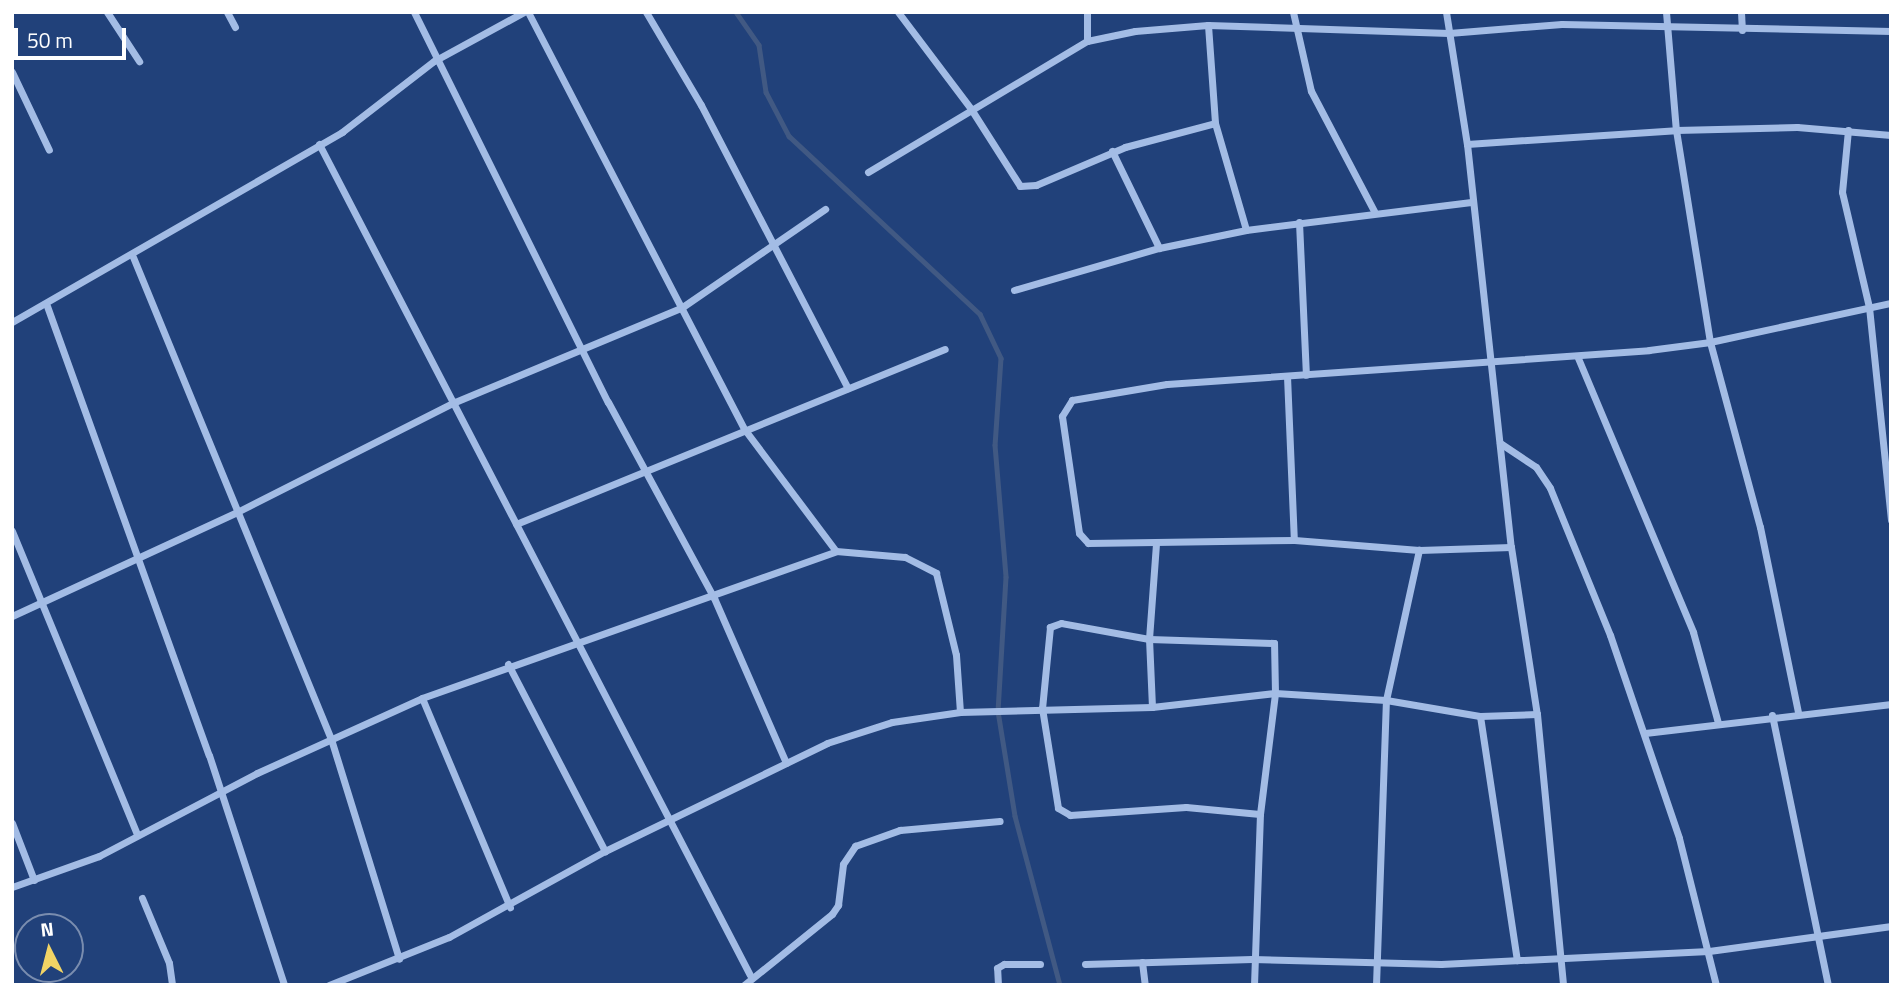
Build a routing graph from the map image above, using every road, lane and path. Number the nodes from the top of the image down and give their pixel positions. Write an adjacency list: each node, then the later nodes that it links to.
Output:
1 (107, 12): 22 (street)
2 (227, 12): 15 (street)
3 (414, 12): 23 (street)
4 (526, 12): 23 (street); 47 (street)
5 (646, 12): 40 (street)
6 (898, 12): 25 (street)
7 (1087, 12): 21 (street)
8 (1293, 12): 19 (street)
9 (1446, 12): 20 (street)
10 (1562, 12): 13 (street)
11 (1666, 12): 16 (street)
12 (1741, 12): 17 (street)
13 (1562, 24): 16 (street); 20 (street)
14 (1208, 25): 19 (street); 21 (street); 26 (street)
15 (235, 27)
16 (1667, 27): 17 (street); 27 (street)
17 (1742, 30): 18 (street)
18 (1891, 31)
19 (1297, 32): 20 (street); 37 (street)
20 (1449, 33): 31 (street)
21 (1087, 41): 25 (street)
22 (139, 61)
23 (434, 61): 30 (street); 50 (street)
24 (12, 72): 32 (street)
25 (971, 109): 33 (street); 34 (street)
26 (1215, 123): 33 (street); 39 (street)
27 (1676, 130): 28 (street); 31 (street); 49 (street)
28 (1848, 130): 29 (street); 46 (street)
29 (1891, 135)
30 (319, 144): 42 (street); 57 (street)
31 (1467, 144): 35 (street)
32 (49, 150)
33 (1112, 151): 41 (street)
34 (868, 172)
35 (1471, 202): 37 (street); 53 (street)
36 (825, 209): 40 (street)
37 (1374, 211): 38 (street)
38 (1299, 222): 39 (street); 54 (street)
39 (1246, 230): 41 (street)
40 (771, 247): 47 (street); 56 (street)
41 (1160, 248): 43 (street)
42 (133, 257): 45 (street); 61 (street)
43 (1014, 290)
44 (1891, 303): 46 (street)
45 (47, 306): 48 (street); 70 (street)
46 (1869, 307): 49 (street); 62 (street)
47 (681, 308): 50 (street); 58 (street)
48 (12, 322)
49 (1710, 342): 52 (street); 84 (street)
50 (582, 348): 57 (street); 60 (street)
51 (945, 349): 56 (street)
52 (1578, 358): 53 (street); 88 (street)
53 (1491, 360): 54 (street); 59 (street)
54 (1306, 375): 55 (street)
55 (1287, 376): 65 (street); 66 (street)
56 (848, 388): 58 (street)
57 (455, 402): 61 (street); 63 (street)
58 (745, 430): 60 (street); 69 (street)
59 (1500, 443): 67 (street); 89 (street)
60 (648, 474): 63 (street); 71 (street)
61 (237, 512): 70 (street); 90 (street)
62 (1891, 520)
63 (516, 524): 75 (street)
64 (12, 531): 72 (street)
65 (1294, 540): 66 (street); 68 (street)
66 (1156, 544): 74 (street)
67 (1511, 547): 68 (street); 85 (street)
68 (1419, 550): 79 (street)
69 (836, 551): 71 (street); 83 (street)
70 (137, 560): 72 (street); 92 (street)
71 (714, 598): 75 (street); 91 (street)
72 (41, 602): 73 (street); 97 (street)
73 (12, 616)
74 (1149, 639): 77 (street); 81 (street); 82 (street)
75 (575, 640): 76 (street); 94 (street)
76 (508, 664): 78 (street); 98 (street)
77 (1275, 693): 79 (street); 81 (street); 93 (street)
78 (422, 698): 90 (street); 102 (street)
79 (1386, 700): 87 (street); 113 (street)
80 (1891, 704): 84 (street)
81 (1152, 707): 82 (street)
82 (1042, 708): 83 (street); 93 (street)
83 (960, 712): 91 (street)
84 (1798, 712): 86 (street)
85 (1537, 714): 87 (street); 106 (street)
86 (1772, 715): 88 (street); 104 (street)
87 (1480, 716): 109 (street)
88 (1718, 723): 89 (street)
89 (1645, 733): 105 (street)
90 (331, 739): 92 (street); 107 (street)
91 (786, 763): 94 (street)
92 (221, 791): 97 (street); 116 (street)
93 (1260, 814): 108 (street)
94 (666, 820): 98 (street); 114 (street)
95 (1000, 821): 114 (street)
96 (12, 823): 99 (street)
97 (137, 835): 99 (street)
98 (605, 851): 102 (street)
99 (34, 880): 100 (street)
100 (12, 887)
101 (142, 898): 115 (street)
102 (510, 907): 107 (street)
103 (1891, 926): 104 (street)
104 (1816, 936): 105 (street); 125 (street)
105 (1709, 951): 106 (street); 124 (street)
106 (1560, 957): 109 (street); 123 (street)
107 (399, 959): 117 (street)
108 (1252, 959): 110 (street); 113 (street); 121 (street)
109 (1517, 960): 113 (street)
110 (1142, 962): 112 (street); 120 (street)
111 (1040, 964): 119 (street)
112 (1085, 964)
113 (1375, 966): 122 (street)
114 (750, 975): 118 (street)
115 (172, 985)
116 (284, 985)
117 (329, 985)
118 (744, 985)
119 (998, 985)
120 (1145, 985)
121 (1254, 985)
122 (1376, 985)
123 (1563, 985)
124 (1716, 985)
125 (1828, 985)

